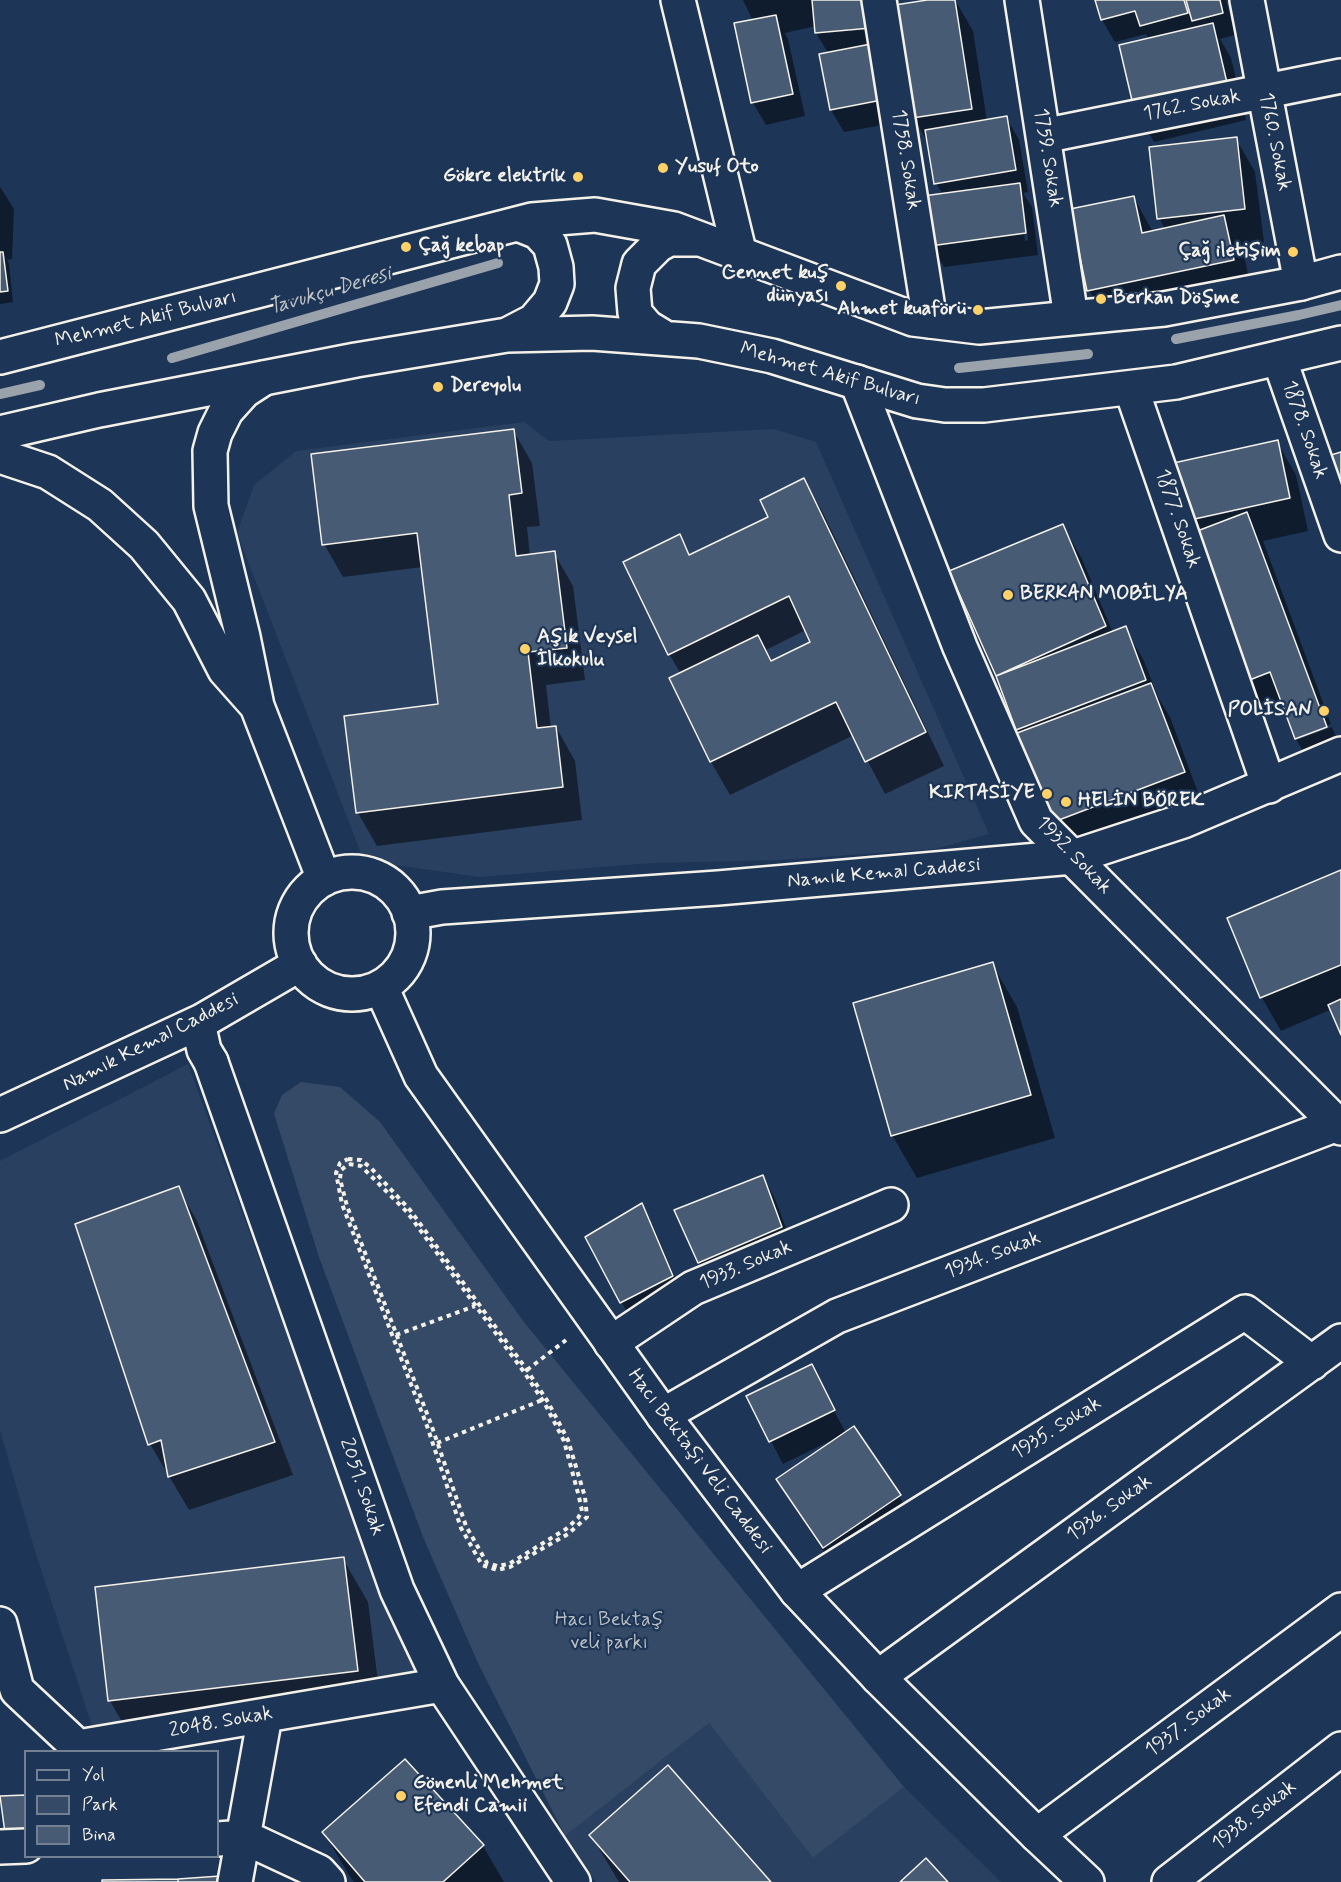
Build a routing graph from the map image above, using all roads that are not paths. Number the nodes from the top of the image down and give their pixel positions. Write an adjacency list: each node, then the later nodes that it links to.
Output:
1 (678, 0): 10 (street)
2 (879, 0): 14 (street, 1758. Sokak)
3 (1022, 0): 7 (street, 1759. Sokak)
4 (1247, 0): 6 (street, 1760. Sokak)
5 (1341, 76): 6 (street, 1762. Sokak)
6 (1264, 92): 7 (street, 1762. Sokak); 12 (street, 1760. Sokak)
7 (1043, 136): 13 (street, 1759. Sokak)
8 (519, 224): 9 (street, Mehmet Akif Bulvarı); 15 (street); 18 (street, Mehmet Akif Bulvarı)
9 (699, 239): 10 (street, Mehmet Akif Bulvarı); 16 (street)
10 (740, 255): 14 (street, Mehmet Akif Bulvarı)
11 (1341, 272): 12 (street, Mehmet Akif Bulvarı)
12 (1301, 283): 13 (street, Mehmet Akif Bulvarı)
13 (1071, 317): 14 (street, Mehmet Akif Bulvarı)
14 (930, 321)
15 (507, 335): 16 (street, Mehmet Akif Bulvarı); 20 (street, Mehmet Akif Bulvarı)
16 (665, 338): 21 (street, Mehmet Akif Bulvarı)
17 (1341, 343): 19 (street, Mehmet Akif Bulvarı)
18 (0, 357)
19 (1279, 358): 22 (street, Mehmet Akif Bulvarı); 25 (street, 1878. Sokak)
20 (264, 378): 23 (street, Mehmet Akif Bulvarı); 26 (street)
21 (857, 382): 22 (street, Mehmet Akif Bulvarı); 29 (street, 1932. Sokak)
22 (1131, 388): 28 (street, 1877. Sokak)
23 (0, 433)
24 (0, 456): 26 (street)
25 (1341, 535)
26 (257, 706): 30 (street)
27 (1341, 754): 28 (street, Namık Kemal Caddesi)
28 (1269, 786): 29 (street, Namık Kemal Caddesi)
29 (1073, 857): 31 (street, Namık Kemal Caddesi); 36 (street, 1932. Sokak)
30 (324, 879): 31 (street); 32 (street)
31 (409, 913): 33 (street)
32 (300, 964): 33 (street); 34 (street, Namık Kemal Caddesi)
33 (381, 987): 38 (street, Hacı Bektaşi Veli Caddesi)
34 (202, 1021): 35 (street, Namık Kemal Caddesi); 46 (street, 2051. Sokak)
35 (0, 1116)
36 (1339, 1126): 41 (street, 1934. Sokak)
37 (891, 1205): 38 (street, 1933. Sokak)
38 (602, 1330): 41 (street, Hacı Bektaşi Veli Caddesi)
39 (1341, 1341): 40 (street, 1936. Sokak)
40 (1312, 1363): 42 (street, 1935. Sokak); 45 (street, 1936. Sokak)
41 (663, 1415): 42 (street, Hacı Bektaşi Veli Caddesi)
42 (797, 1591): 45 (street, Hacı Bektaşi Veli Caddesi)
43 (1341, 1610): 49 (street, 1937. Sokak)
44 (2, 1643): 47 (street, 2048. Sokak)
45 (878, 1677): 49 (street, Hacı Bektaşi Veli Caddesi)
46 (442, 1685): 47 (street, 2048. Sokak); 55 (street, 2051. Sokak)
47 (265, 1716): 50 (street)
48 (1341, 1749): 57 (street, 1938. Sokak)
49 (1037, 1835): 56 (street, Hacı Bektaşi Veli Caddesi)
50 (231, 1838): 53 (street); 54 (street)
51 (24, 1846): 52 (street)
52 (0, 1847)
53 (235, 1882)
54 (328, 1882)
55 (573, 1882)
56 (1087, 1882)
57 (1169, 1882)

